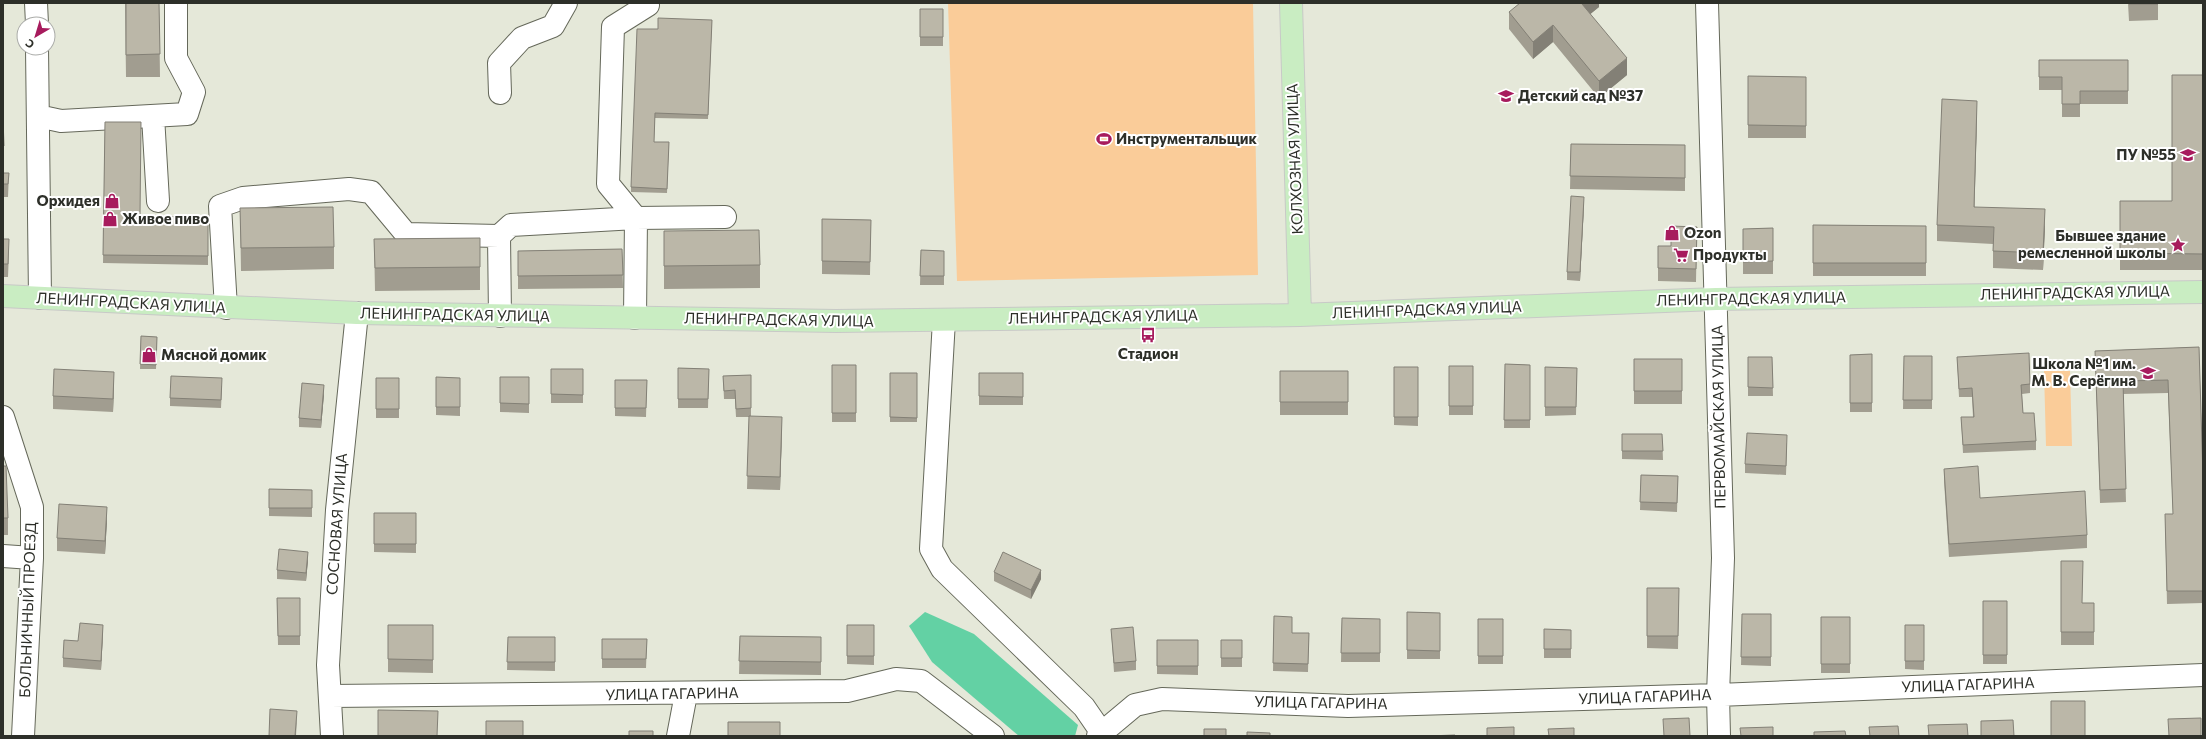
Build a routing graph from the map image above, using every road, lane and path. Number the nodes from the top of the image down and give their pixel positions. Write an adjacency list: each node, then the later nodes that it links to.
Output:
1 (36, 3): 7 (street)
2 (176, 3): 11 (street)
3 (566, 3): 9 (street)
4 (1291, 3): 23 (main road, КОЛХОЗНАЯ УЛИЦА)
5 (1707, 3): 19 (street, ПЕРВОМАЙСКАЯ УЛИЦА)
6 (648, 5): 14 (street)
7 (37, 16)
8 (37, 56): 10 (street)
9 (500, 93)
10 (38, 116): 11 (street); 18 (street)
11 (153, 116): 12 (street)
12 (158, 201)
13 (725, 216): 14 (street)
14 (636, 218): 15 (street); 25 (street)
15 (499, 236): 21 (street); 24 (street)
16 (2203, 292): 19 (main road, ЛЕНИНГРАДСКАЯ УЛИЦА)
17 (3, 296): 18 (main road, ЛЕНИНГРАДСКАЯ УЛИЦА); 20 (street)
18 (35, 297): 21 (main road, ЛЕНИНГРАДСКАЯ УЛИЦА)
19 (1716, 298): 23 (main road, ЛЕНИНГРАДСКАЯ УЛИЦА); 32 (street, ПЕРВОМАЙСКАЯ УЛИЦА)
20 (3, 302)
21 (226, 308): 22 (main road, ЛЕНИНГРАДСКАЯ УЛИЦА)
22 (357, 313): 24 (main road, ЛЕНИНГРАДСКАЯ УЛИЦА); 33 (street, СОСНОВАЯ УЛИЦА)
23 (1300, 315): 26 (main road, ЛЕНИНГРАДСКАЯ УЛИЦА)
24 (500, 316): 25 (main road, ЛЕНИНГРАДСКАЯ УЛИЦА)
25 (635, 318): 26 (main road, ЛЕНИНГРАДСКАЯ УЛИЦА)
26 (944, 320): 34 (street)
27 (3, 416): 29 (street, БОЛЬНИЧНЫЙ ПРОЕЗД)
28 (3, 556): 29 (street)
29 (32, 558): 35 (street, БОЛЬНИЧНЫЙ ПРОЕЗД)
30 (2203, 675): 32 (street, УЛИЦА ГАГАРИНА)
31 (686, 694): 33 (street, УЛИЦА ГАГАРИНА); 37 (street); 38 (street, УЛИЦА ГАГАРИНА)
32 (1718, 695): 34 (street, УЛИЦА ГАГАРИНА); 39 (street, ПЕРВОМАЙСКАЯ УЛИЦА)
33 (330, 696): 36 (street, СОСНОВАЯ УЛИЦА)
34 (1101, 734)
35 (23, 736)
36 (332, 736)
37 (678, 736)
38 (993, 736)
39 (1719, 736)

